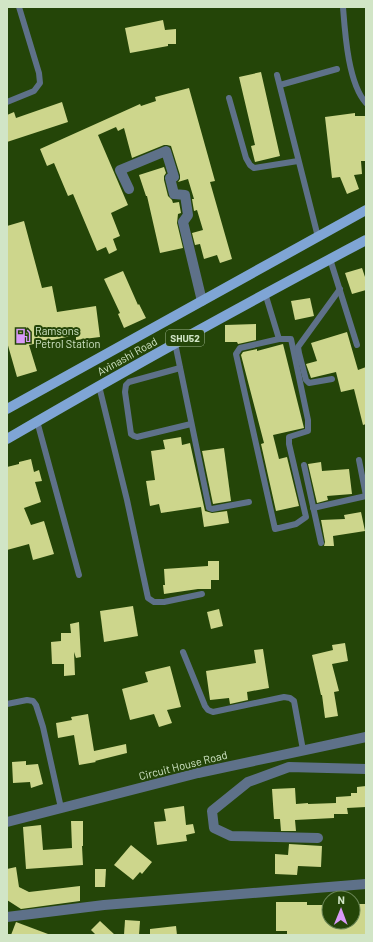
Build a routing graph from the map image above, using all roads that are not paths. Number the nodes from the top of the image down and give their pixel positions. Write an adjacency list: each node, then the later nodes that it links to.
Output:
1 (20, 7): 7 (lane)
2 (343, 7): 8 (lane)
3 (337, 69): 5 (lane)
4 (277, 75): 5 (lane)
5 (280, 85): 9 (lane)
6 (229, 98): 9 (lane)
7 (7, 102)
8 (366, 103)
9 (298, 161): 12 (lane)
10 (129, 190): 17 (street)
11 (366, 210): 12 (main road, Avinashi Road / SHU52)
12 (318, 237): 17 (main road, Avinashi Road / SHU52)
13 (366, 240): 14 (main road, Avinashi Road / SHU52)
14 (330, 259): 15 (lane); 16 (main road, Avinashi Road / SHU52)
15 (340, 289): 20 (lane); 22 (lane)
16 (265, 293): 18 (lane); 19 (main road, Avinashi Road / SHU52)
17 (202, 301): 24 (main road, Avinashi Road / SHU52)
18 (279, 339): 18 (lane)
19 (175, 343): 21 (lane); 23 (main road, Avinashi Road / SHU52)
20 (357, 345)
21 (180, 368): 26 (lane); 26 (lane)
22 (332, 379)
23 (99, 386): 25 (main road, Avinashi Road / SHU52); 35 (lane)
24 (7, 409)
25 (37, 421): 27 (main road, Avinashi Road / SHU52); 34 (lane)
26 (191, 424): 31 (lane)
27 (7, 439)
28 (359, 460): 30 (lane)
29 (304, 465): 32 (lane)
30 (366, 496): 32 (lane)
31 (249, 502)
32 (313, 508): 33 (lane)
33 (321, 543)
34 (79, 575)
35 (202, 594)
36 (183, 652): 39 (lane)
37 (7, 704): 41 (lane)
38 (366, 737): 39 (street, Circuit House Road)
39 (303, 750): 41 (street, Circuit House Road)
40 (366, 769): 43 (street)
41 (61, 808): 42 (street, Circuit House Road)
42 (7, 822)
43 (318, 838)
44 (366, 884): 45 (street)
45 (7, 917)

